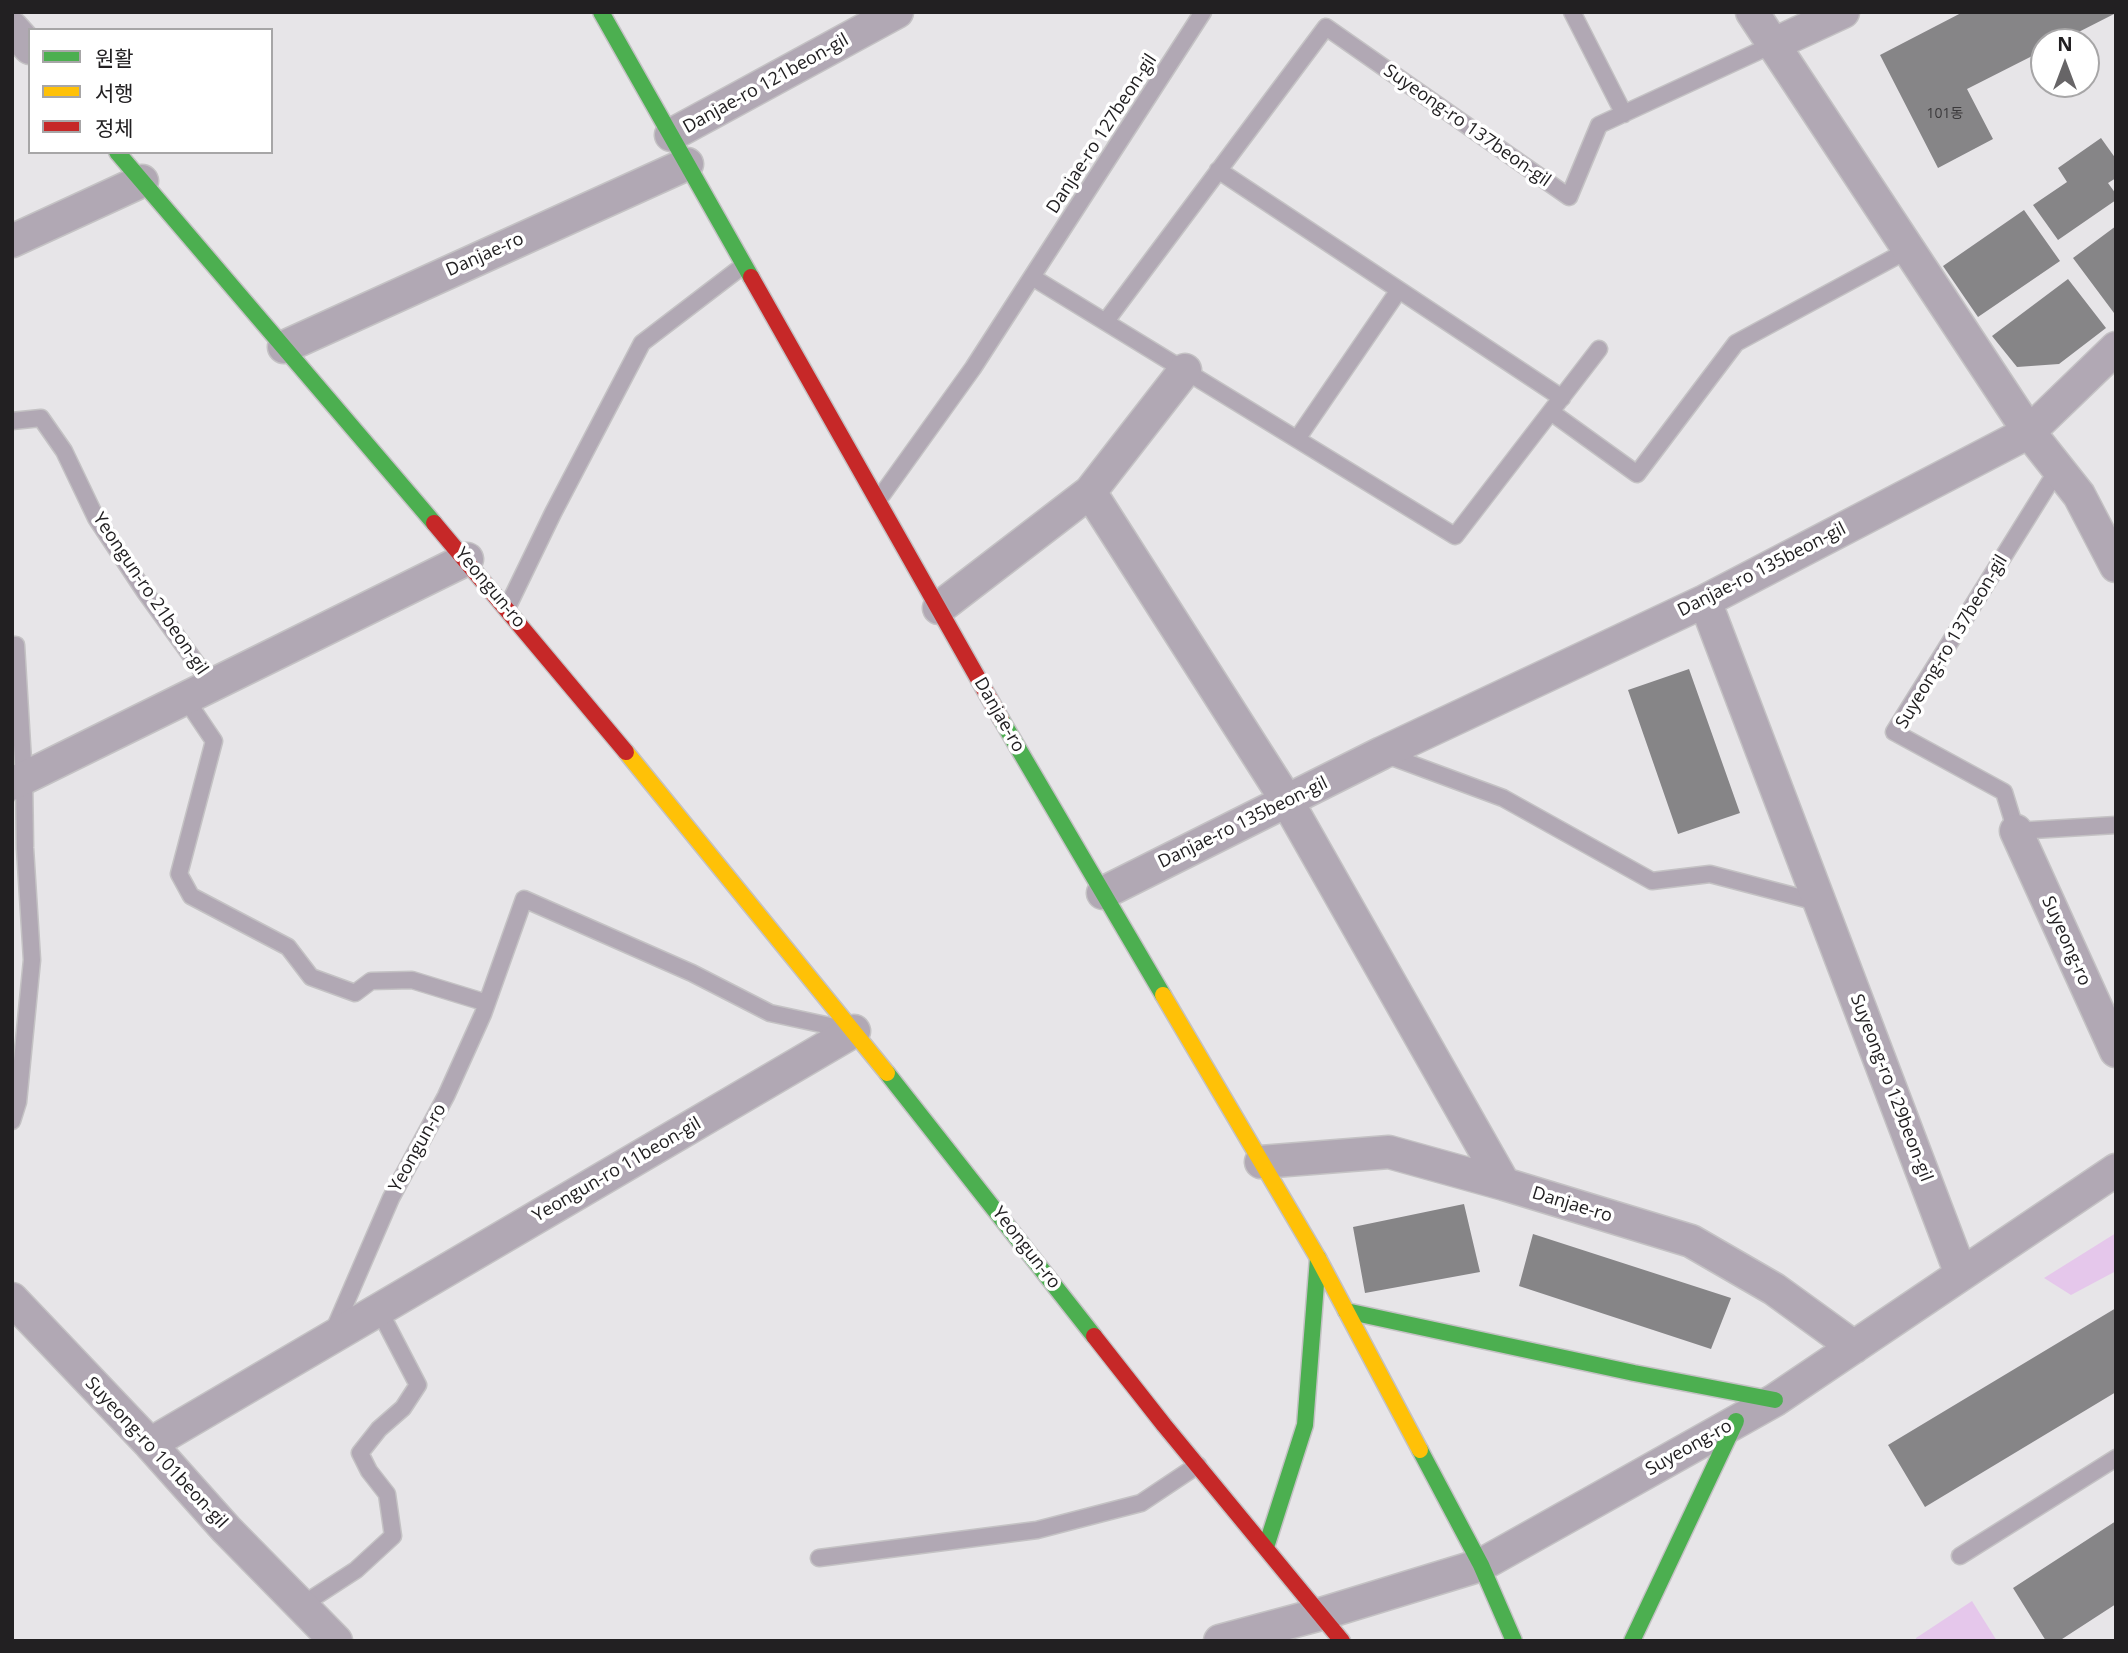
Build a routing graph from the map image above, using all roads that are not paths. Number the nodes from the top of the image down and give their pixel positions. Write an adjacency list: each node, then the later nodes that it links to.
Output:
1 (601, 12): 11 (street, Danjae-ro)
2 (897, 12): 11 (street, Danjae-ro 121beon-gil)
3 (1203, 12): 19 (lane, Danjae-ro 127beon-gil)
4 (1572, 12): 10 (lane)
5 (1752, 12): 8 (street)
6 (1843, 12): 8 (street)
7 (12, 28): 9 (street)
8 (1772, 45): 10 (lane, Suyeong-ro 137beon-gil); 17 (street)
9 (28, 46)
10 (1624, 114): 14 (lane, Suyeong-ro 137beon-gil)
11 (671, 135): 13 (street, Danjae-ro)
12 (119, 154): 15 (street, Yeongun-ro)
13 (687, 164): 18 (street, Danjae-ro); 22 (street, Danjae-ro)
14 (1218, 170): 20 (lane); 21 (lane, Suyeong-ro 137beon-gil)
15 (142, 181): 16 (street); 22 (street, Yeongun-ro)
16 (12, 241)
17 (1908, 250): 27 (lane); 29 (street)
18 (744, 265): 33 (street, Danjae-ro); 37 (lane)
19 (1032, 277): 21 (lane); 33 (lane, Danjae-ro 127beon-gil)
20 (1399, 290): 26 (lane); 30 (lane)
21 (1106, 321): 25 (lane)
22 (284, 346): 34 (street, Yeongun-ro)
23 (2116, 348): 29 (street, Danjae-ro 135beon-gil)
24 (1600, 349): 26 (lane)
25 (1185, 370): 30 (lane); 32 (street)
26 (1562, 398): 27 (lane)
27 (1551, 412): 30 (lane)
28 (12, 421): 40 (lane, Yeongun-ro 21beon-gil)
29 (2029, 432): 31 (street); 36 (street, Danjae-ro 135beon-gil)
30 (1297, 439)
31 (2058, 469): 35 (street); 45 (lane, Suyeong-ro 137beon-gil)
32 (1090, 492): 38 (street); 43 (street)
33 (878, 501): 38 (street, Danjae-ro)
34 (467, 559): 37 (street, Yeongun-ro); 40 (street, Yeongun-ro 21beon-gil)
35 (2116, 566)
36 (1705, 601): 41 (street, Danjae-ro 135beon-gil); 47 (street, Suyeong-ro 129beon-gil)
37 (507, 608): 49 (street, Yeongun-ro)
38 (939, 608): 46 (street, Danjae-ro)
39 (12, 645): 42 (lane)
40 (198, 692): 42 (street, Yeongun-ro 21beon-gil); 48 (lane, Yeongun-ro 21beon-gil)
41 (1382, 753): 43 (street, Danjae-ro 135beon-gil); 47 (lane)
42 (18, 781): 51 (lane)
43 (1287, 801): 46 (street, Danjae-ro 135beon-gil); 54 (street)
44 (2116, 825): 45 (lane)
45 (2016, 831): 50 (street, Suyeong-ro)
46 (1103, 893): 52 (street, Danjae-ro)
47 (1821, 903): 56 (street, Suyeong-ro 129beon-gil)
48 (486, 1003): 49 (lane, Yeongun-ro); 60 (lane, Yeongun-ro)
49 (854, 1031): 58 (street, Yeongun-ro 11beon-gil); 66 (street, Yeongun-ro)
50 (2116, 1051)
51 (12, 1121)
52 (1261, 1162): 54 (street, Danjae-ro); 55 (street, Danjae-ro)
53 (2116, 1170): 56 (street, Suyeong-ro)
54 (1504, 1184): 61 (street, Danjae-ro)
55 (1318, 1258): 59 (street, Danjae-ro); 67 (street)
56 (1961, 1274): 61 (street, Suyeong-ro)
57 (12, 1300): 64 (street, Suyeong-ro 101beon-gil)
58 (379, 1310): 60 (street, Yeongun-ro 11beon-gil); 71 (lane)
59 (1346, 1311): 62 (street); 70 (street, Danjae-ro)
60 (331, 1338): 64 (street, Yeongun-ro 11beon-gil)
61 (1854, 1347): 62 (street, Suyeong-ro)
62 (1774, 1400): 63 (street, Suyeong-ro)
63 (1736, 1421): 70 (street, Suyeong-ro); 77 (street)
64 (150, 1444): 71 (street, Suyeong-ro 101beon-gil)
65 (2116, 1458): 68 (lane)
66 (1198, 1465): 67 (street, Yeongun-ro); 69 (lane)
67 (1266, 1547): 72 (street, Yeongun-ro)
68 (1961, 1556)
69 (819, 1558)
70 (1481, 1565): 72 (street, Suyeong-ro); 76 (street, Danjae-ro)
71 (302, 1605): 73 (street, Suyeong-ro 101beon-gil)
72 (1321, 1614): 74 (street, Suyeong-ro); 75 (street, Yeongun-ro)
73 (336, 1641)
74 (1220, 1641)
75 (1342, 1641)
76 (1514, 1641)
77 (1632, 1641)

